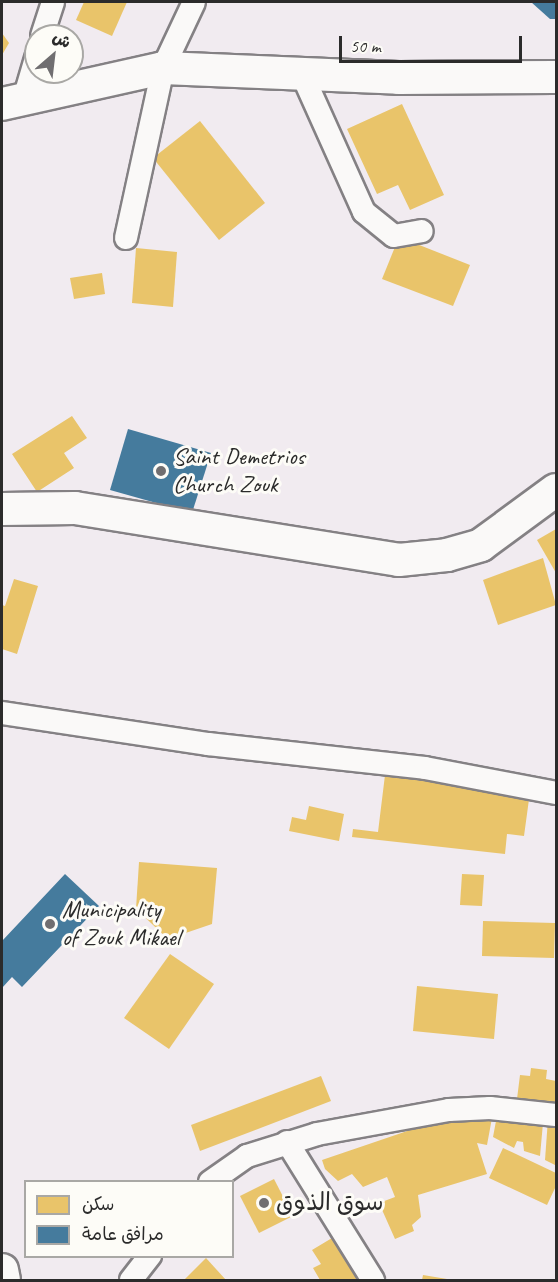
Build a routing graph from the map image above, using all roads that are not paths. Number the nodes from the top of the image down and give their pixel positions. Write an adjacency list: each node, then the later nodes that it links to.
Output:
1 (53, 2): 3 (street)
2 (194, 2): 4 (street)
3 (46, 24)
4 (163, 68): 5 (main road); 8 (main road); 10 (street)
5 (303, 74): 6 (main road); 9 (street)
6 (556, 77)
7 (24, 80): 8 (street)
8 (13, 101)
9 (422, 231)
10 (126, 238)
11 (556, 490): 12 (main road)
12 (2, 508)
13 (2, 713): 14 (street)
14 (556, 792)
15 (556, 1115): 16 (street)
16 (287, 1142): 17 (street); 22 (street)
17 (213, 1180)
18 (149, 1258): 21 (street)
19 (2, 1270): 20 (main road)
20 (4, 1281)
21 (131, 1281)
22 (373, 1281)

